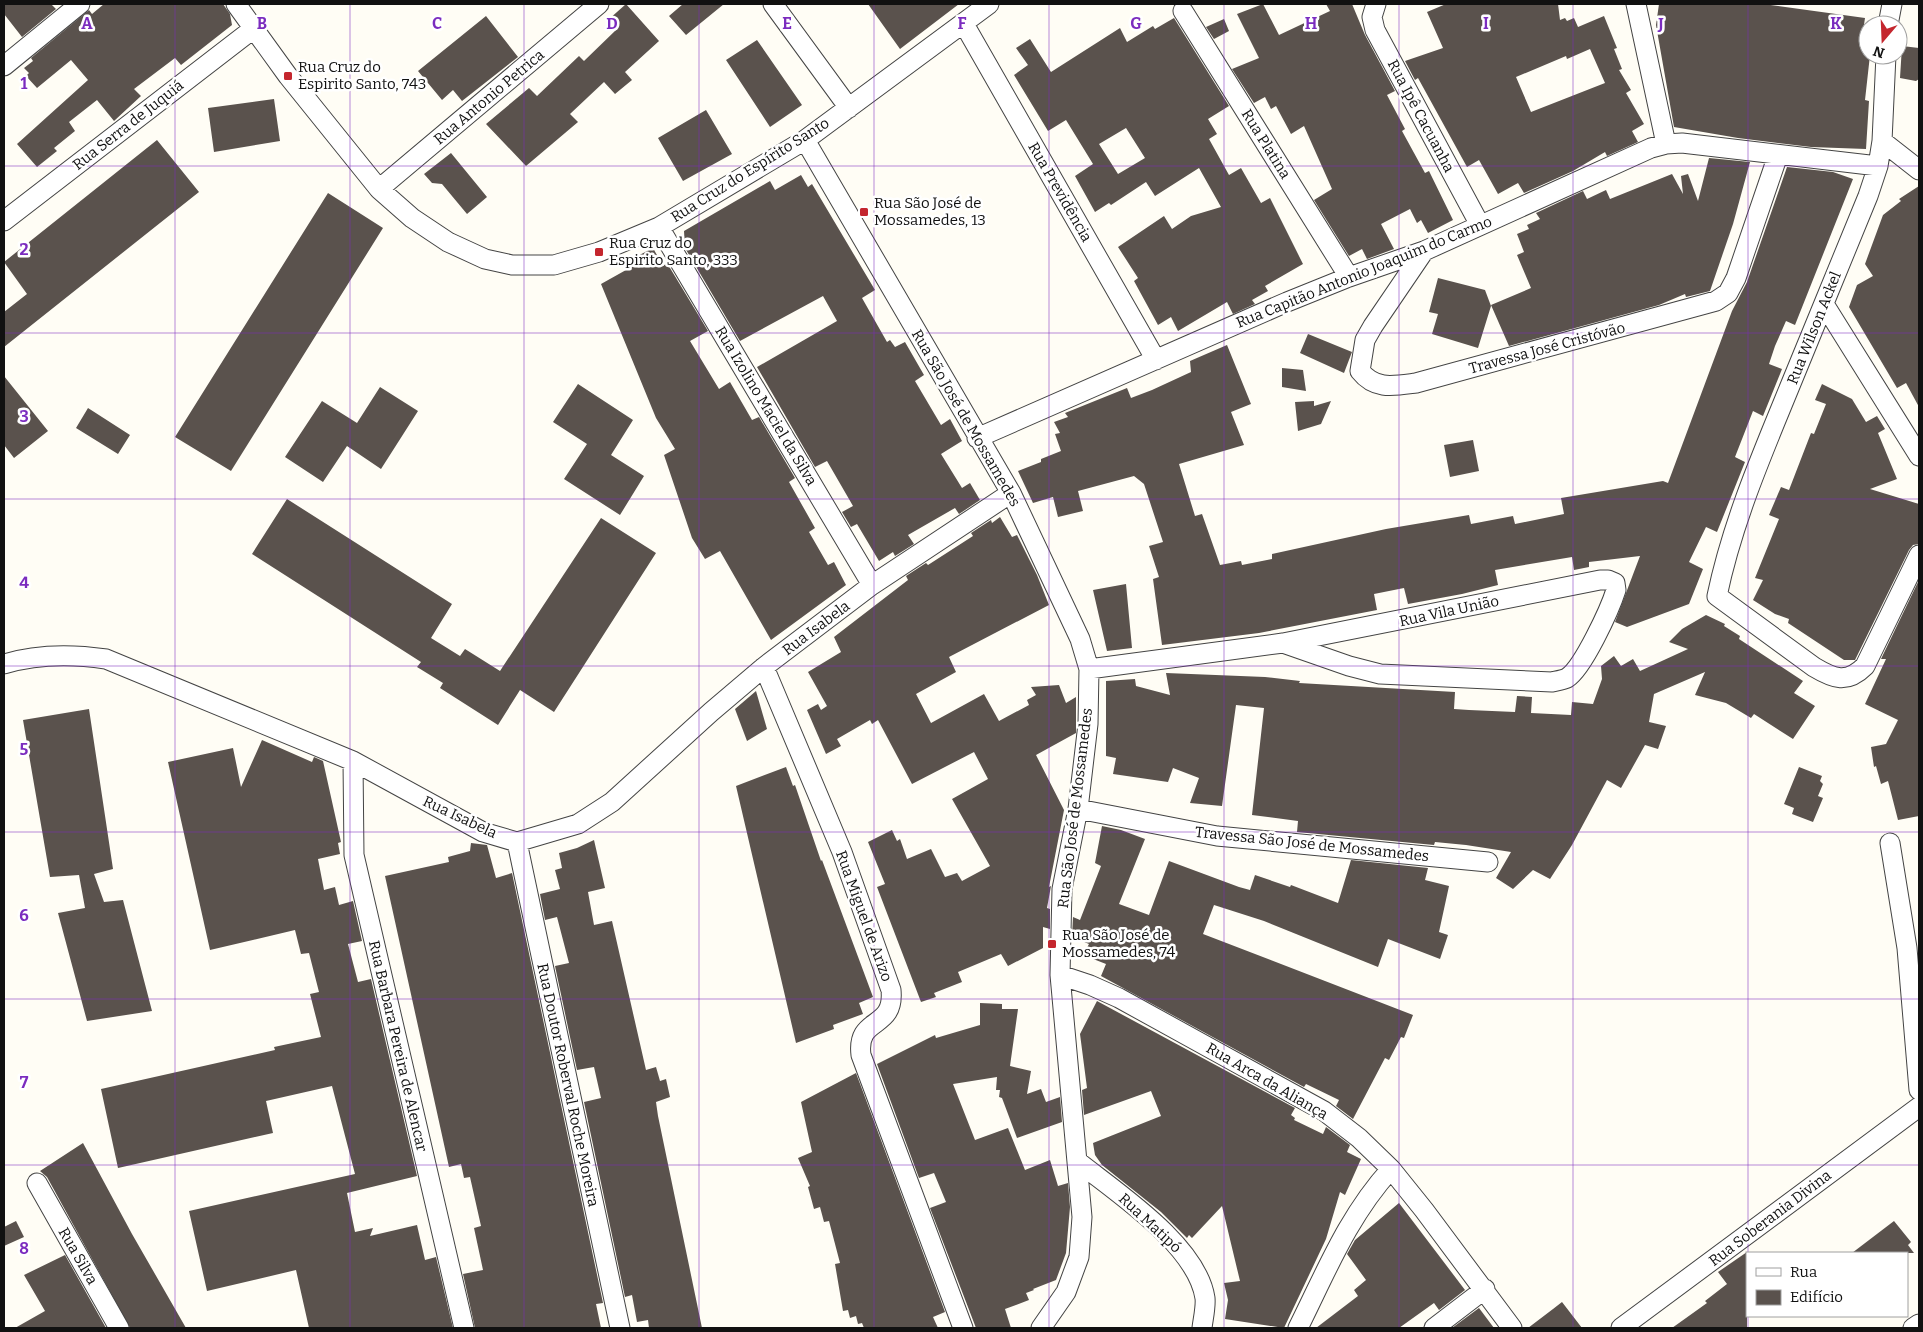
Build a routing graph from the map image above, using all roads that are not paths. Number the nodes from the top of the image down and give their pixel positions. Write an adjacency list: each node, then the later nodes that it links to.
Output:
1 (80, 4): 12 (street)
2 (236, 4): 10 (street, Rua Cruz do Espírito Santo)
3 (598, 4): 20 (street, Rua Antonio Petrica)
4 (773, 4): 13 (street)
5 (989, 4): 9 (street, Rua Cruz do Espírito Santo)
6 (1376, 4): 22 (street, Rua Ipê Cacuanha)
7 (1636, 4): 16 (street)
8 (1183, 11): 25 (street, Rua Platina)
9 (964, 24): 13 (street, Rua Cruz do Espírito Santo); 27 (street, Rua Previdência)
10 (253, 28): 20 (street, Rua Cruz do Espírito Santo); 21 (street, Rua Serra de Juquiá)
11 (1886, 65): 15 (street, Rua Wilson Ackel)
12 (4, 66)
13 (849, 108): 14 (street, Rua Cruz do Espírito Santo)
14 (804, 140): 23 (street, Rua Cruz do Espírito Santo); 28 (street, Rua São José de Mossamedes)
15 (1882, 141): 18 (street, Rua Wilson Ackel); 19 (street)
16 (1666, 144): 17 (street, Rua Capitão Antonio Joaquim do Carmo); 22 (street, Rua Capitão Antonio Joaquim do Carmo)
17 (1778, 155): 18 (street, Rua Capitão Antonio Joaquim do Carmo); 24 (street, Travessa José Cristóvão)
18 (1878, 166): 26 (street, Rua Wilson Ackel)
19 (1919, 170)
20 (379, 189): 23 (street, Rua Cruz do Espírito Santo)
21 (4, 221)
22 (1480, 226): 24 (street, Rua Capitão Antonio Joaquim do Carmo)
23 (659, 227): 32 (street, Rua Izolino Maciel da Silva)
24 (1424, 251): 25 (street, Rua Capitão Antonio Joaquim do Carmo)
25 (1349, 277): 27 (street, Rua Capitão Antonio Joaquim do Carmo)
26 (1824, 304): 29 (street); 31 (street, Rua Wilson Ackel)
27 (1156, 360): 28 (street, Rua Capitão Antonio Joaquim do Carmo)
28 (977, 438): 30 (street, Rua São José de Mossamedes)
29 (1919, 456)
30 (1011, 493): 32 (street, Rua Isabela); 36 (street, Rua São José de Mossamedes)
31 (1919, 555)
32 (872, 585): 35 (street, Rua Isabela)
33 (1283, 643): 33 (street, Rua Vila União); 36 (street, Rua Vila União)
34 (4, 664): 37 (street, Rua Isabela)
35 (764, 667): 39 (street, Rua Isabela); 53 (street, Rua Miguel de Arizo)
36 (1089, 669): 38 (street, Rua São José de Mossamedes)
37 (352, 761): 39 (street, Rua Isabela); 51 (street, Rua Barbara Pereira de Alencar)
38 (1078, 809): 41 (street, Travessa São José de Mossamedes); 42 (street, Rua São José de Mossamedes)
39 (517, 842): 52 (street, Rua Doutor Roberval Roche Moreira)
40 (1890, 843): 43 (street)
41 (1488, 862)
42 (1060, 975): 45 (street, Rua São José de Mossamedes); 46 (street, Rua Arca da Aliança)
43 (1919, 1090)
44 (1919, 1107): 59 (street, Rua Soberania Divina)
45 (1077, 1161): 54 (street, Rua São José de Mossamedes); 55 (street, Rua Matipó)
46 (1391, 1169): 48 (street, Rua Arca da Aliança); 56 (street)
47 (37, 1183): 50 (street, Rua Silva)
48 (1485, 1289): 57 (street); 58 (street, Rua Arca da Aliança)
49 (1919, 1324): 60 (street)
50 (119, 1328)
51 (464, 1328)
52 (620, 1328)
53 (963, 1328)
54 (1041, 1328)
55 (1202, 1328)
56 (1298, 1328)
57 (1434, 1328)
58 (1512, 1328)
59 (1621, 1328)
60 (1913, 1328)

